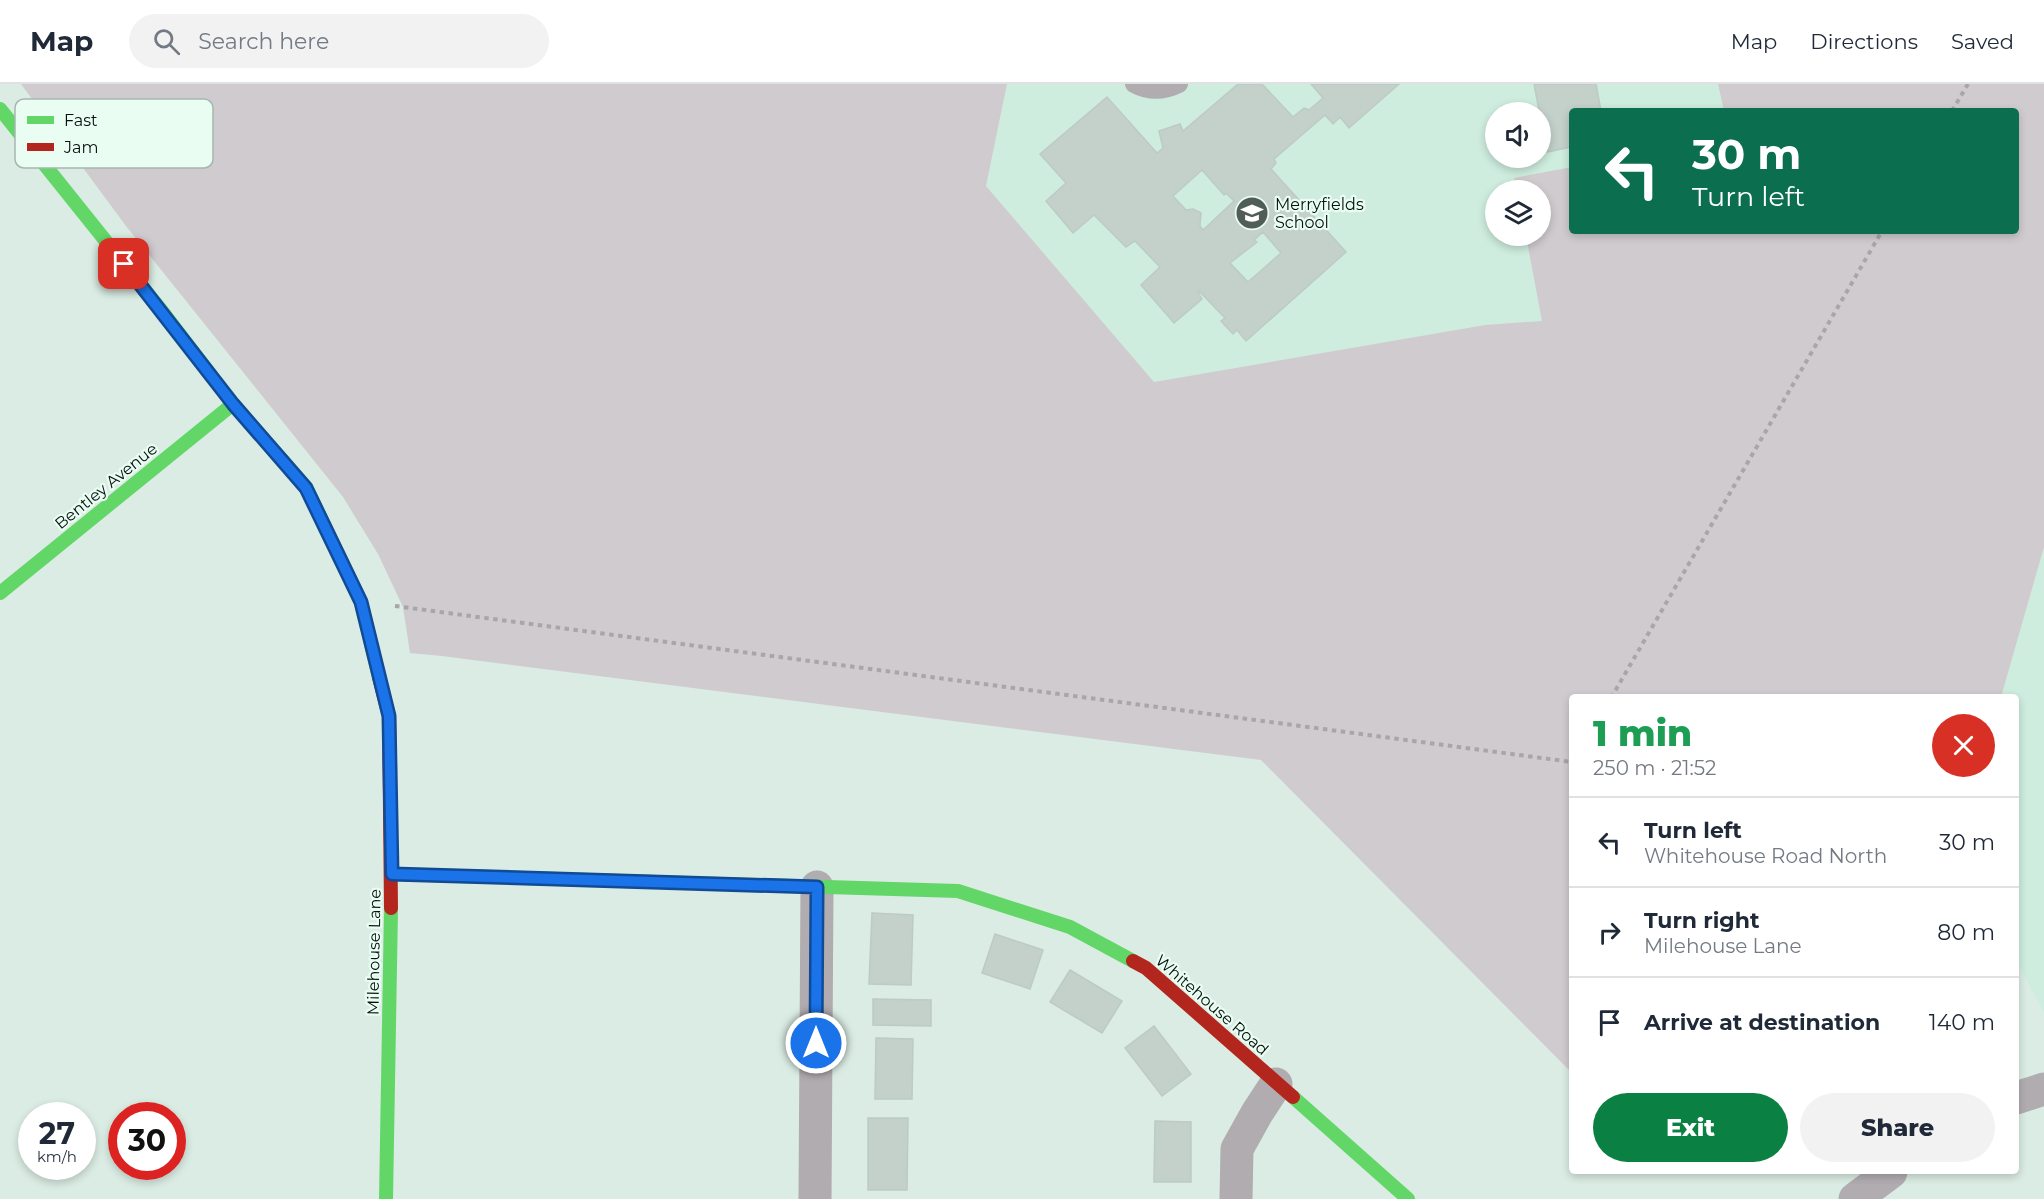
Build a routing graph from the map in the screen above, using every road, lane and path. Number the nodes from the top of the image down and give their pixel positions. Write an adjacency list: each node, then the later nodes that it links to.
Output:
1 (1134, 84): 2 (lane)
2 (1179, 84)
3 (1968, 84): 4 (path)
4 (1954, 108)
5 (0, 109): 6 (street, Milehouse Lane)
6 (15, 128)
7 (47, 168): 9 (street, Milehouse Lane)
8 (1880, 234): 12 (path)
9 (233, 404): 10 (street, Bentley Avenue); 14 (street, Milehouse Lane)
10 (0, 593)
11 (394, 606): 13 (path)
12 (1613, 694)
13 (1569, 762)
14 (392, 874): 15 (street, Whitehouse Road); 20 (street, Milehouse Lane)
15 (817, 887): 16 (street, Whitehouse Road); 21 (street)
16 (1276, 1084): 22 (street); 23 (street, Whitehouse Road)
17 (2044, 1089): 18 (street)
18 (2019, 1097)
19 (1888, 1174): 24 (street)
20 (386, 1199)
21 (815, 1199)
22 (1236, 1199)
23 (1408, 1199)
24 (1855, 1199)

